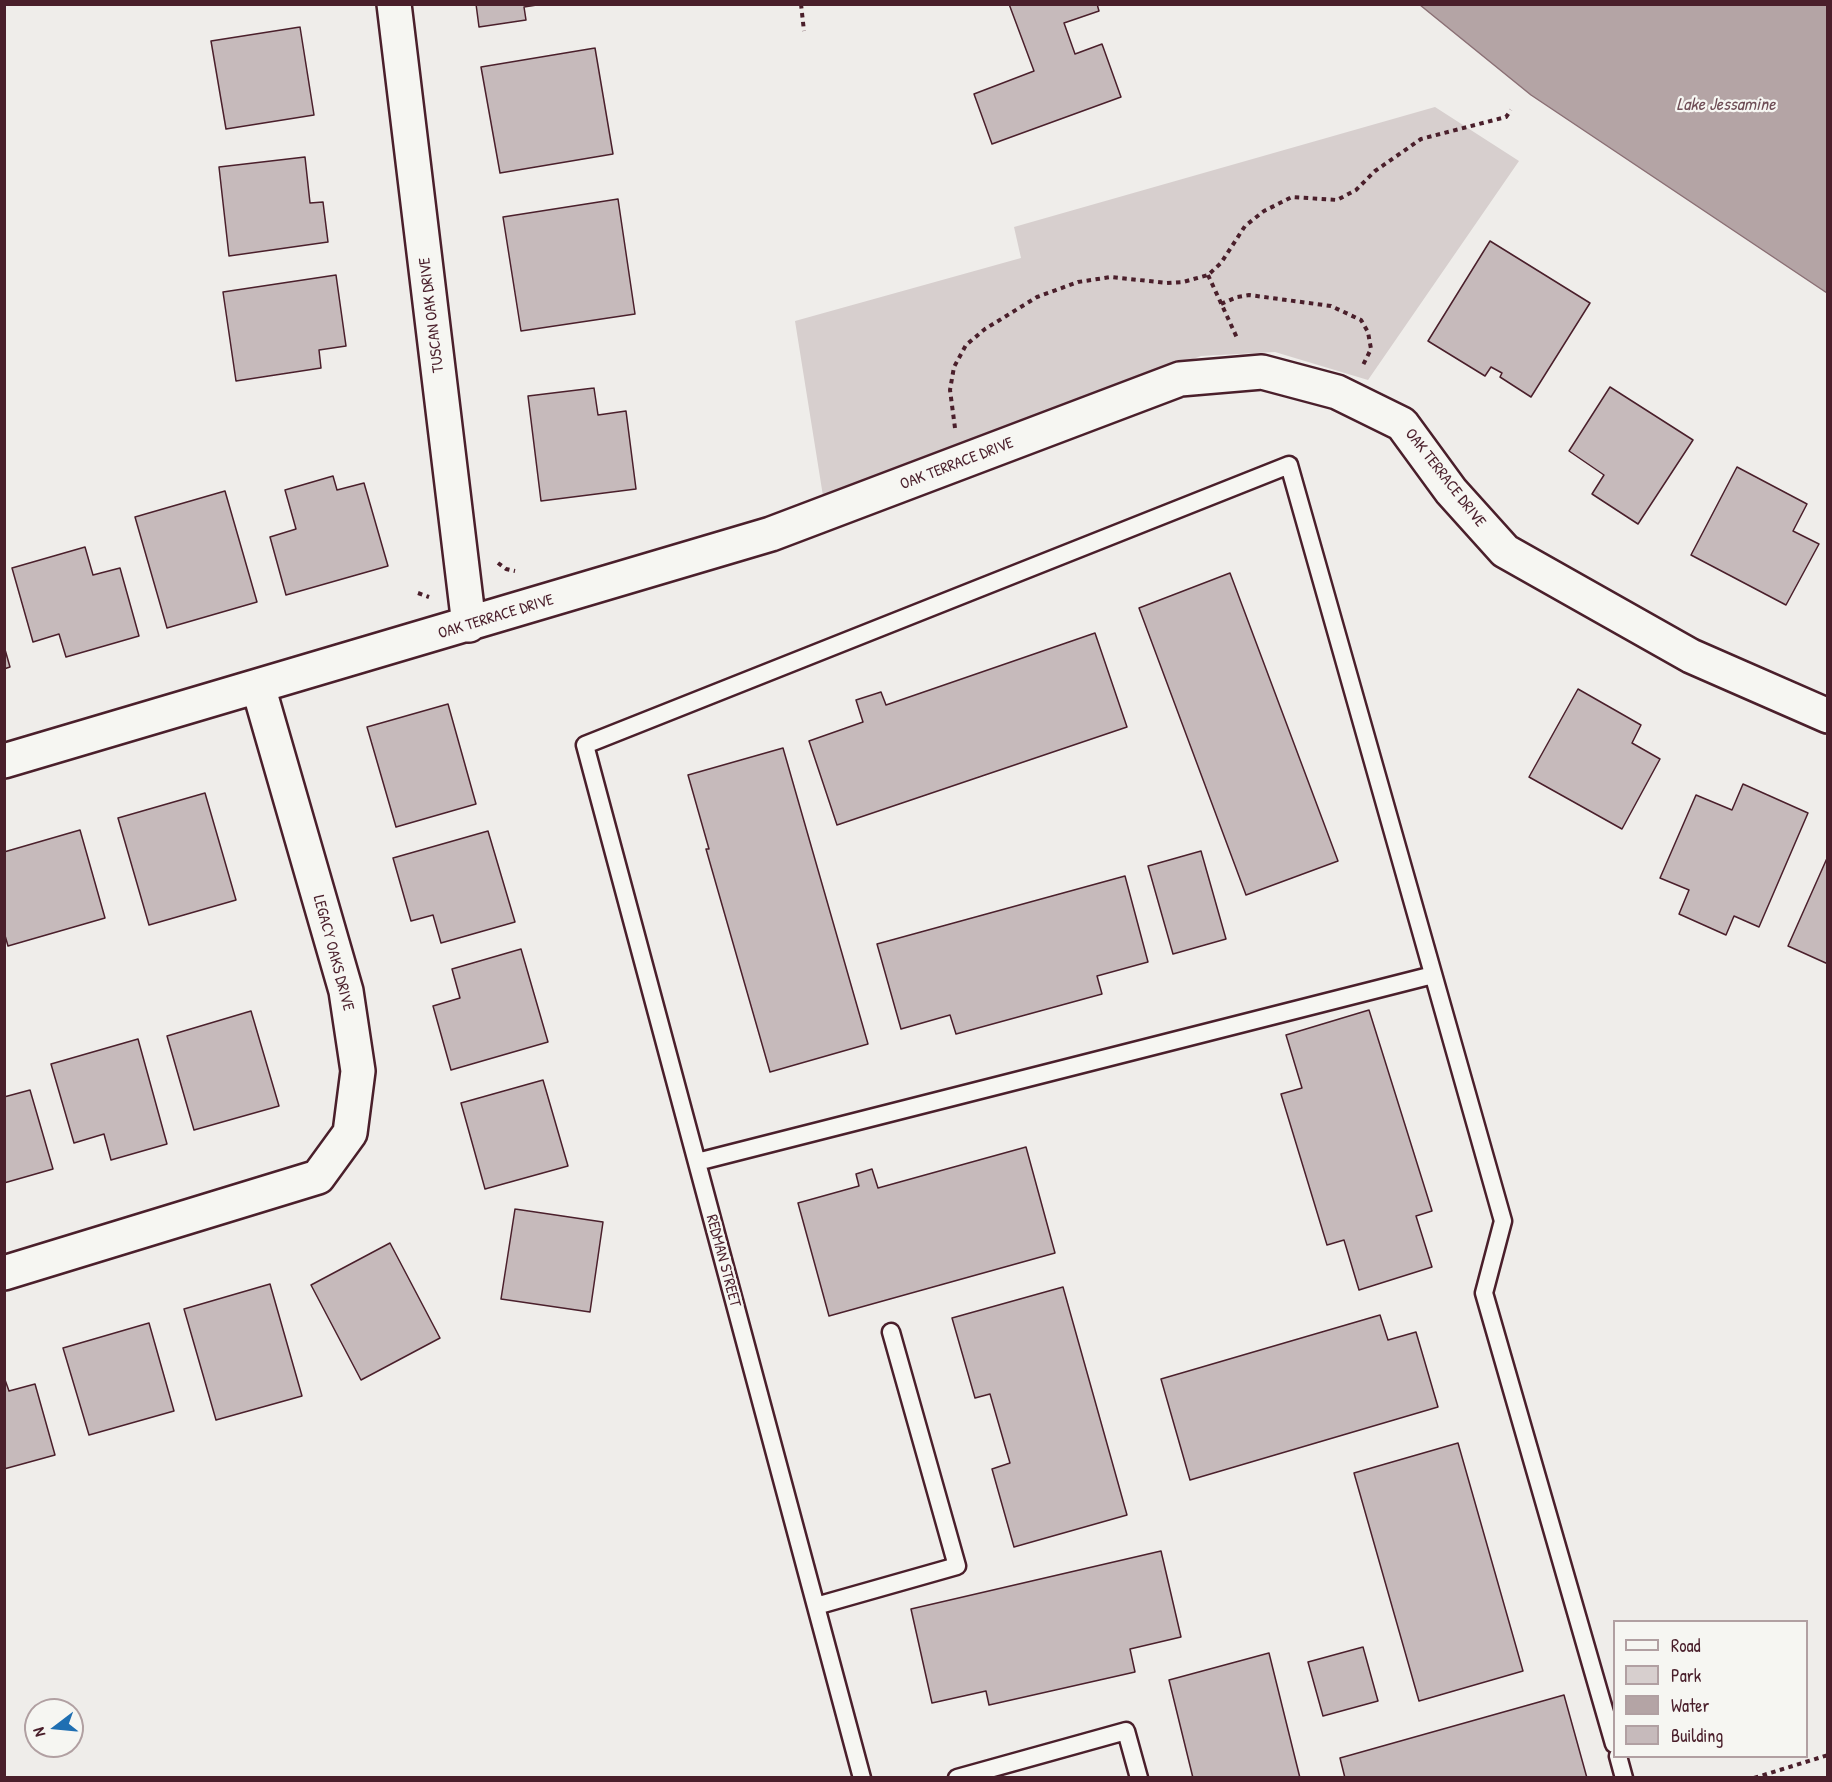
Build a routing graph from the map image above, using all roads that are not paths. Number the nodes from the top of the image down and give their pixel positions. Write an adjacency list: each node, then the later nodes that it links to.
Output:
1 (394, 4): 2 (street, TUSCAN OAK DRIVE)
2 (469, 625): 3 (street, OAK TERRACE DRIVE); 4 (street, OAK TERRACE DRIVE)
3 (258, 686): 5 (street, OAK TERRACE DRIVE); 8 (street, LEGACY OAKS DRIVE)
4 (1827, 716)
5 (4, 761)
6 (1433, 975): 7 (lane); 7 (lane, REDMAN STREET); 11 (lane)
7 (696, 1162): 10 (lane, REDMAN STREET)
8 (4, 1273)
9 (891, 1332): 10 (lane)
10 (816, 1606): 13 (lane, REDMAN STREET)
11 (1613, 1741)
12 (1619, 1758): 16 (lane)
13 (862, 1778)
14 (957, 1778): 15 (lane)
15 (1139, 1778)
16 (1624, 1778)

